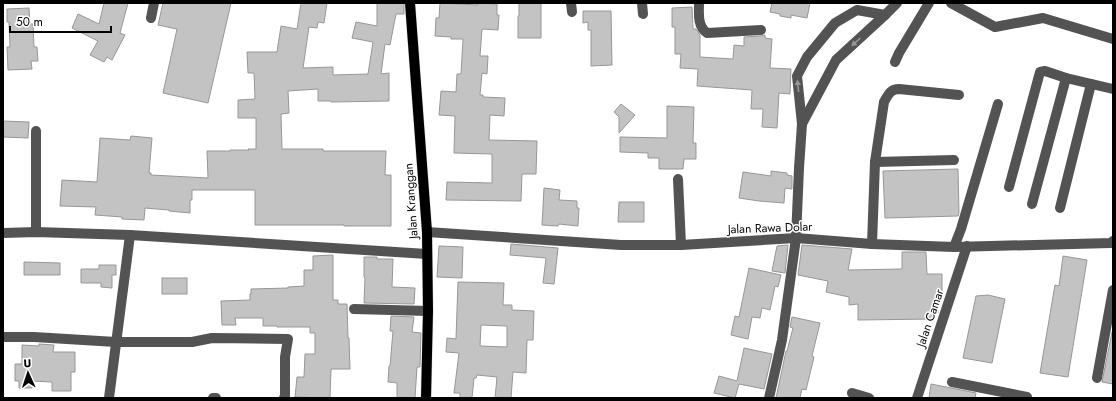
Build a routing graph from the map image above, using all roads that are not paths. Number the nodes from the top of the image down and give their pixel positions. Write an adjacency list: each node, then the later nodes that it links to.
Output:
1 (154, 3): 10 (street)
2 (410, 3): 28 (main road, Jalan Kranggan)
3 (642, 3): 8 (street)
4 (699, 3): 11 (street)
5 (897, 3): 9 (street)
6 (929, 3): 13 (street)
7 (951, 3): 12 (street)
8 (643, 14)
9 (885, 16): 19 (street, one-way to 19); 19 (street, one-way to 9)
10 (151, 18)
11 (761, 30)
12 (1113, 39)
13 (895, 62)
14 (1066, 78): 15 (street); 24 (street); 25 (street)
15 (1091, 84): 16 (street); 26 (street)
16 (1113, 90)
17 (959, 95): 22 (street)
18 (998, 104): 36 (street)
19 (802, 124): 31 (street)
20 (36, 131): 27 (street)
21 (954, 160): 22 (street)
22 (875, 162): 33 (street)
23 (678, 179): 34 (street)
24 (1009, 187)
25 (1032, 204)
26 (1060, 208)
27 (36, 232): 29 (street); 30 (street)
28 (427, 232): 34 (street, Jalan Rawa Dolar); 37 (main road, Jalan Kranggan)
29 (3, 233)
30 (130, 235): 37 (street); 42 (street)
31 (796, 238): 33 (street, Jalan Rawa Dolar); 34 (street, Jalan Rawa Dolar); 49 (street)
32 (1112, 242): 35 (street, Jalan Rawa Dolar)
33 (872, 244): 36 (street, Jalan Rawa Dolar)
34 (680, 245)
35 (967, 246): 36 (street, Jalan Rawa Dolar); 51 (street, Jalan Camar)
36 (954, 247)
37 (427, 254): 40 (main road, Jalan Kranggan)
38 (1113, 290): 43 (street)
39 (354, 309): 40 (street)
40 (428, 311): 48 (main road, Jalan Kranggan)
41 (3, 337): 42 (street)
42 (116, 342): 46 (street); 47 (street)
43 (1097, 378)
44 (952, 382): 52 (street)
45 (852, 393): 50 (street)
46 (109, 398)
47 (284, 398)
48 (426, 398)
49 (769, 398)
50 (869, 398)
51 (917, 398)
52 (1026, 398)

